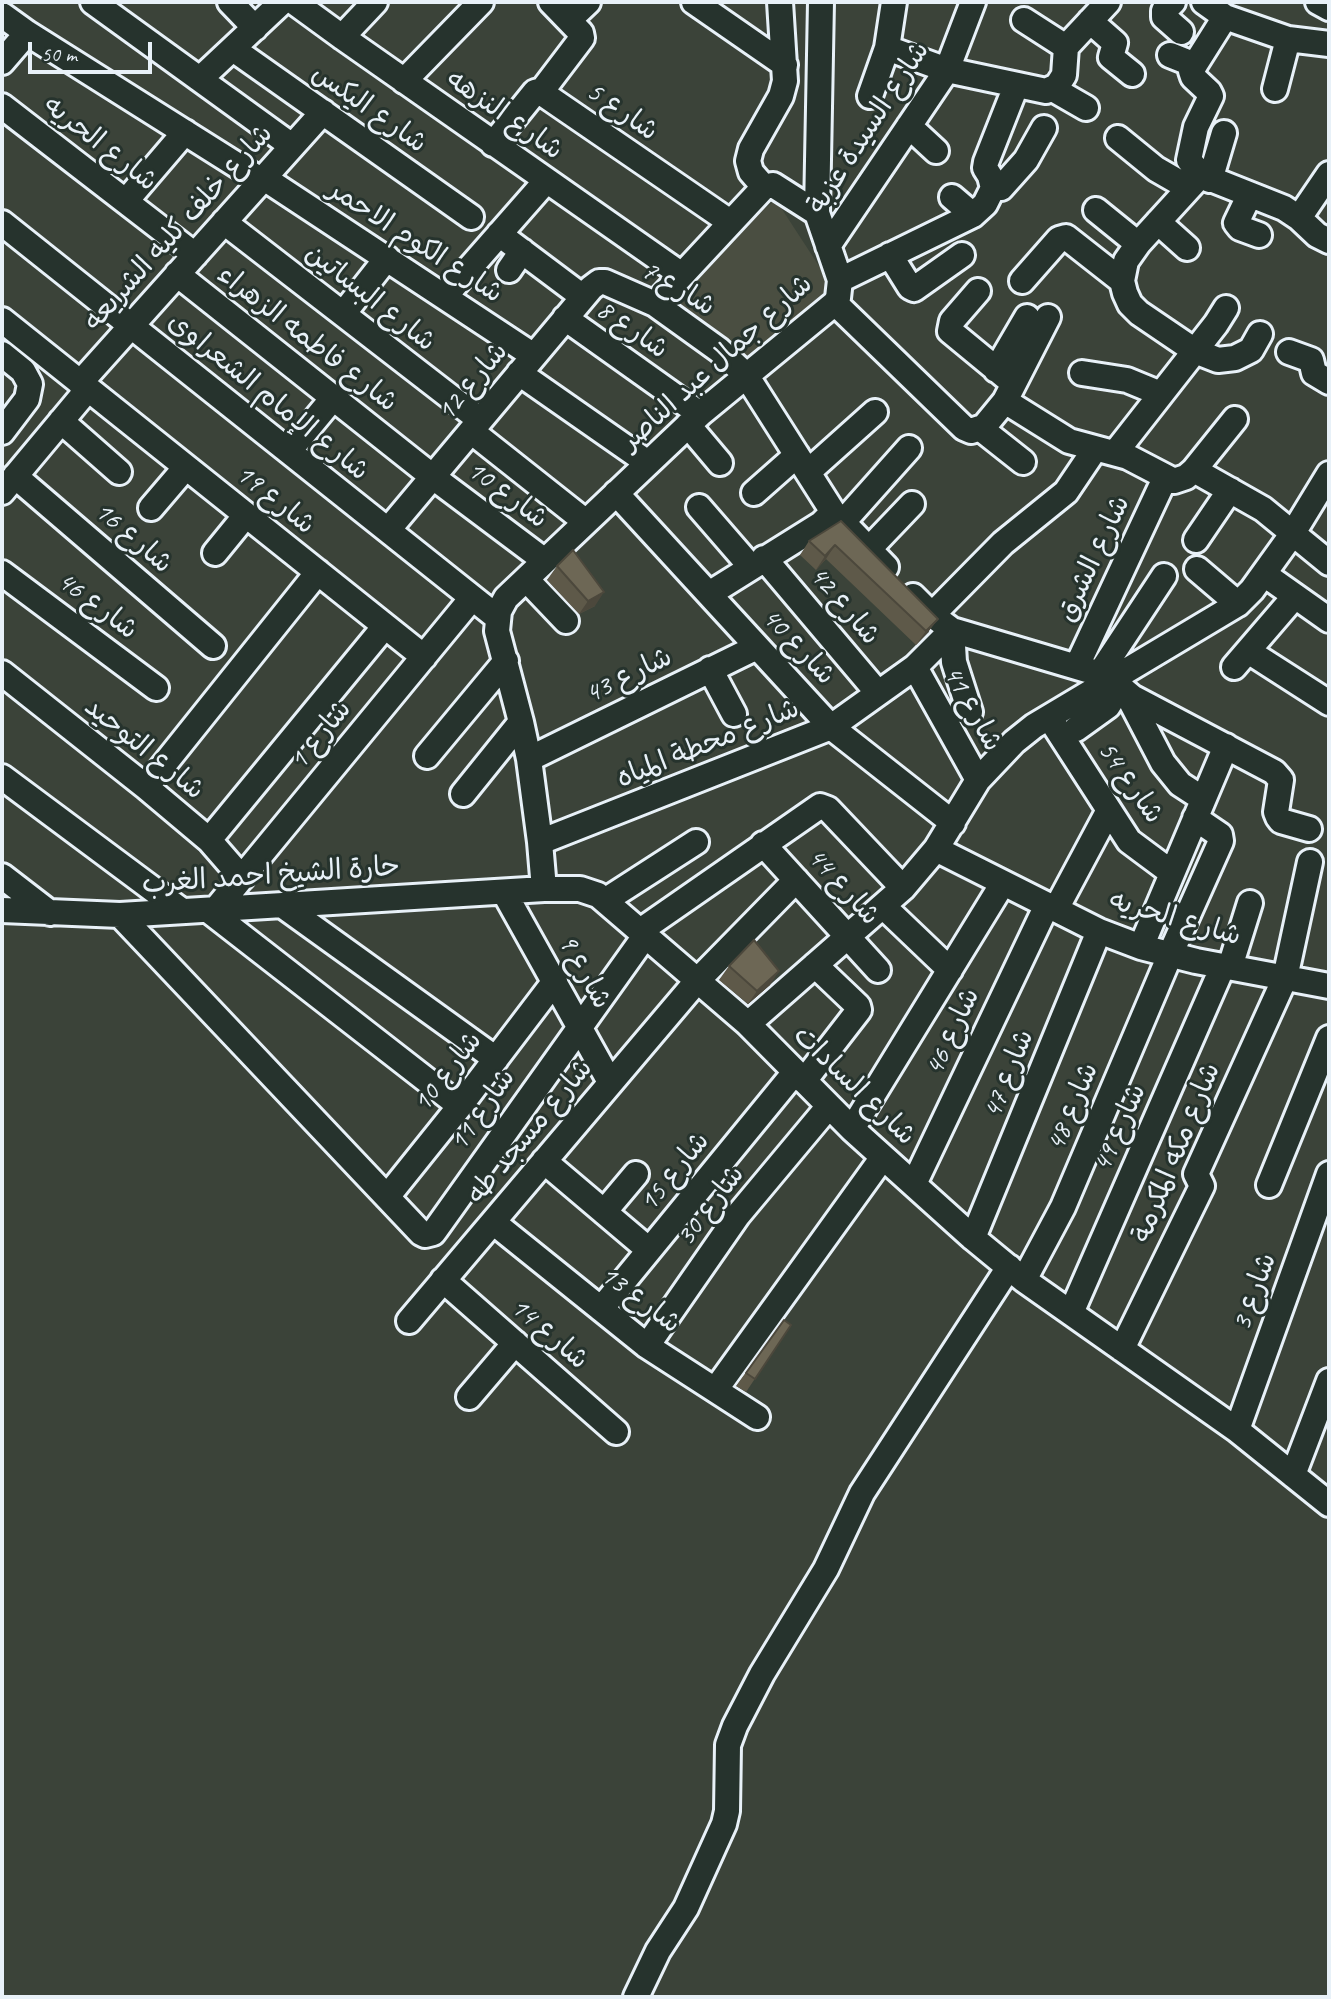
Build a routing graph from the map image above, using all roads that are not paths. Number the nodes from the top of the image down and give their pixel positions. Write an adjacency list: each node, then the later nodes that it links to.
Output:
1 (230, 2): 24 (street)
2 (282, 2): 24 (street)
3 (295, 2): 27 (street, شارع النزهه)
4 (375, 2): 27 (street)
5 (481, 2): 40 (street)
6 (551, 2): 21 (street)
7 (587, 2): 21 (street)
8 (694, 2): 35 (street)
9 (780, 2): 35 (street)
10 (821, 2): 67 (street, شارع جمال عبد الناصر)
11 (894, 2): 31 (street)
12 (973, 2): 37 (street, شارع السيدة عزبة)
13 (1108, 2): 23 (street)
14 (1173, 2): 25 (street)
15 (1204, 2): 20 (street)
16 (1318, 2): 18 (street)
17 (106, 5): 39 (street)
18 (1329, 8)
19 (2, 15): 26 (street, شارع الكوم الاحمر)
20 (1225, 17): 28 (street); 36 (street)
21 (569, 20): 44 (street)
22 (1024, 20): 30 (street)
23 (1090, 21): 30 (street); 38 (street)
24 (255, 28): 32 (street)
25 (1181, 32)
26 (27, 33): 34 (street); 51 (street, شارع الكوم الاحمر)
27 (342, 37): 40 (street, شارع النزهه)
28 (1288, 39): 29 (street); 43 (street)
29 (1329, 44)
30 (1066, 47): 42 (street)
31 (887, 48): 37 (street); 45 (street)
32 (233, 49): 39 (street); 48 (street, شارع اليكس)
33 (1170, 55): 36 (street)
34 (2, 62)
35 (785, 65): 61 (street)
36 (1193, 68): 60 (street)
37 (947, 70): 41 (street); 49 (street, شارع السيدة عزبة)
38 (1132, 74)
39 (200, 79): 55 (street)
40 (404, 81): 54 (street, شارع النزهه)
41 (1016, 86): 42 (street); 62 (street)
42 (1053, 89): 47 (street)
43 (1275, 89)
44 (541, 92): 54 (street, شارع 5); 72 (street, شارع 5)
45 (870, 96)
46 (2, 106): 65 (street, شارع الحريه)
47 (1086, 108)
48 (323, 112): 55 (street, شارع خلف كليه الشريعه); 69 (street, شارع اليكس)
49 (909, 126): 56 (street); 79 (street, شارع السيدة عزبة)
50 (1044, 128): 62 (street)
51 (184, 132): 58 (street, شارع الكوم الاحمر); 65 (street)
52 (1224, 133): 60 (street)
53 (1118, 138): 60 (street)
54 (493, 144): 59 (street, شارع النزهه)
55 (292, 146): 58 (street, شارع خلف كليه الشريعه)
56 (936, 151)
57 (1329, 174): 70 (street)
58 (263, 179): 71 (street, شارع خلف كليه الشريعه); 84 (street, شارع الكوم الاحمر)
59 (546, 181): 75 (street); 86 (street, شارع النزهه)
60 (1200, 181): 63 (street); 73 (street)
61 (764, 187): 67 (street); 72 (street)
62 (997, 196): 68 (street)
63 (1249, 196): 70 (street); 76 (street)
64 (952, 197): 68 (street)
65 (126, 201): 81 (street, شارع الحريه)
66 (1096, 210): 78 (street)
67 (817, 213): 79 (street, شارع جمال عبد الناصر)
68 (973, 215): 82 (street)
69 (471, 217)
70 (1299, 218): 77 (street)
71 (224, 222): 81 (street, شارع خلف كليه الشريعه); 96 (street, شارع البساتين)
72 (730, 222): 86 (street)
73 (1158, 222): 78 (street); 80 (street)
74 (2, 223): 100 (street, شارع الإمام الشعراوى)
75 (499, 234): 92 (street); 93 (street)
76 (1259, 235)
77 (1329, 242)
78 (1138, 244): 88 (street)
79 (828, 246): 90 (street, شارع جمال عبد الناصر)
80 (1187, 248)
81 (195, 255): 85 (street, شارع خلف كليه الشريعه)
82 (890, 255): 83 (street); 90 (street)
83 (962, 255)
84 (387, 258): 92 (street, شارع الكوم الاحمر); 96 (street)
85 (177, 275): 100 (street, شارع خلف كليه الشريعه); 112 (street, شارع فاطمه الزهراء)
86 (682, 275): 94 (street)
87 (1022, 281): 88 (street)
88 (1122, 281): 102 (street)
89 (609, 284): 93 (street, شارع 12); 94 (street, شارع 7)
90 (837, 291): 107 (street, شارع جمال عبد الناصر); 118 (street)
91 (978, 291): 109 (street)
92 (445, 296): 105 (street, شارع الكوم الاحمر)
93 (583, 297): 98 (street, شارع 12)
94 (655, 304): 107 (street, شارع 7)
95 (1226, 308): 102 (street)
96 (343, 314): 117 (street, شارع البساتين)
97 (1038, 317): 109 (street)
98 (565, 318): 105 (street, شارع 12); 115 (street, شارع 8)
99 (2, 320): 110 (street)
100 (131, 326): 110 (street, شارع خلف كليه الشريعه); 121 (street, شارع الإمام الشعراوى)
101 (1260, 334): 102 (street)
102 (1195, 351): 111 (street)
103 (1289, 352): 108 (street)
104 (2, 355): 119 (street)
105 (527, 364): 117 (street, شارع 12); 124 (street, شارع الكوم الاحمر)
106 (1082, 373): 111 (street)
107 (746, 375): 115 (street, شارع جمال عبد الناصر); 126 (street, شارع 7)
108 (1329, 382)
109 (1005, 384): 118 (street); 122 (street)
110 (84, 386): 116 (street, شارع خلف كليه الشريعه); 127 (street, شارع 19)
111 (1161, 394): 122 (street)
112 (333, 398): 121 (street); 131 (street, شارع فاطمه الزهراء)
113 (876, 412): 126 (street)
114 (1235, 419): 128 (street)
115 (694, 420): 124 (street, شارع جمال عبد الناصر); 125 (street, شارع 8)
116 (61, 421): 129 (street); 133 (street, شارع خلف كليه الشريعه)
117 (476, 426): 131 (street, شارع 12); 142 (street)
118 (982, 429): 123 (street)
119 (2, 432)
120 (909, 448): 141 (street)
121 (289, 451): 143 (street, شارع الإمام الشعراوى)
122 (1105, 451): 132 (street); 161 (street)
123 (1023, 462)
124 (648, 463): 136 (street, شارع جمال عبد الناصر)
125 (720, 463)
126 (803, 464): 135 (street); 141 (street, شارع 7)
127 (186, 467): 139 (street); 140 (street, شارع 19)
128 (1195, 470): 132 (street); 134 (street)
129 (118, 472)
130 (1329, 474): 144 (street)
131 (433, 477): 143 (street, شارع 12); 149 (street, شارع 10)
132 (1166, 478): 174 (street, شارع الشرق)
133 (8, 484): 167 (street, شارع 16)
134 (1230, 490): 144 (street); 145 (street)
135 (754, 493)
136 (616, 494): 142 (street, شارع جمال عبد الناصر); 157 (street, شارع 40)
137 (912, 504): 146 (street)
138 (699, 507): 150 (street, شارع 42)
139 (151, 508)
140 (246, 515): 147 (street); 152 (street, شارع 19)
141 (838, 517): 146 (street, شارع 7); 150 (street)
142 (586, 522): 149 (street, شارع جمال عبد الناصر)
143 (388, 530): 159 (street, شارع الإمام الشعراوى)
144 (1293, 533): 148 (street); 154 (street)
145 (1196, 540)
146 (869, 549): 161 (street, شارع 7)
147 (215, 553)
148 (1327, 555)
149 (544, 561): 156 (street, شارع جمال عبد الناصر)
150 (757, 562): 157 (street); 176 (street, شارع 42)
151 (1197, 569): 160 (street)
152 (318, 572): 165 (street, شارع 19); 189 (street)
153 (2, 573): 175 (street, شارع 46)
154 (1264, 574): 158 (street); 160 (street)
155 (1164, 576): 174 (street)
156 (526, 579): 163 (street); 164 (street, شارع جمال عبد الناصر)
157 (709, 594): 168 (street, شارع 40)
158 (1295, 596): 162 (street); 177 (street)
159 (472, 598): 164 (street, شارع الإمام الشعراوى); 169 (street, شارع 1)
160 (1238, 604): 174 (street)
161 (932, 615): 166 (street, شارع 7)
162 (1329, 620)
163 (566, 621)
164 (497, 624): 170 (street)
165 (385, 626): 169 (street, شارع 19); 195 (street)
166 (952, 630): 171 (street, شارع محطة المياه); 174 (street); 178 (street)
167 (213, 646)
168 (757, 647): 172 (street, شارع 43); 182 (street, شارع 40)
169 (424, 657): 203 (street, شارع 1)
170 (506, 661): 181 (street); 185 (street)
171 (915, 667): 176 (street, شارع محطة المياه); 188 (street, شارع 41)
172 (710, 669): 179 (street); 186 (street, شارع 43)
173 (2, 674): 189 (street, شارع التوحيد)
174 (1107, 679): 180 (street); 183 (street); 184 (street); 191 (street)
175 (156, 688)
176 (878, 694): 182 (street, شارع محطة المياه)
177 (1329, 704)
178 (970, 712)
179 (734, 714)
180 (1049, 717): 188 (street); 192 (street, شارع 54)
181 (522, 722): 186 (street); 190 (street)
182 (831, 727): 193 (street, شارع 40); 196 (street, شارع محطة المياه)
183 (1076, 729)
184 (1226, 746): 191 (street); 194 (street)
185 (427, 756)
186 (529, 759): 196 (street)
187 (2, 777): 216 (street)
188 (978, 780): 193 (street)
189 (146, 787): 195 (street, شارع التوحيد)
190 (463, 794)
191 (1199, 809): 201 (street); 223 (street, شارع 48)
192 (1109, 810): 201 (street, شارع 54); 213 (street, شارع 46)
193 (953, 822): 199 (street)
194 (1308, 830)
195 (209, 840): 203 (street, شارع التوحيد)
196 (540, 842): 207 (street)
197 (696, 842): 209 (street)
198 (763, 844): 204 (street, شارع 44); 206 (street, شارع 11); 220 (street, شارع 11)
199 (936, 849): 205 (street, شارع الحريه); 206 (street)
200 (1310, 862): 228 (street)
201 (1172, 873): 222 (street)
202 (2, 876): 217 (street)
203 (242, 878): 215 (street, شارع 1)
204 (796, 880): 221 (street, شارع 44); 230 (street, شارع مسجد طه)
205 (1003, 883): 213 (street, شارع الحريه); 227 (street)
206 (903, 888): 212 (street)
207 (544, 889): 208 (street, حارة الشيخ احمد الغرب); 209 (street, شارع السادات)
208 (504, 892): 211 (street, حارة الشيخ احمد الغرب); 229 (street, شارع 9)
209 (606, 900): 220 (street, شارع السادات)
210 (1250, 903): 225 (street, شارع 49)
211 (282, 905): 215 (street, حارة الشيخ احمد الغرب); 235 (street)
212 (883, 906): 221 (street); 227 (street)
213 (1051, 907): 219 (street, شارع الحريه); 245 (street, شارع 46)
214 (2, 910): 217 (street, حارة الشيخ احمد الغرب)
215 (212, 910): 216 (street, حارة الشيخ احمد الغرب); 238 (street)
216 (182, 911): 218 (street, حارة الشيخ احمد الغرب)
217 (50, 913): 218 (street, حارة الشيخ احمد الغرب)
218 (120, 915): 247 (street)
219 (1099, 931): 222 (street, شارع الحريه); 250 (street, شارع 47)
220 (642, 934): 230 (street, شارع السادات); 232 (street, شارع 11)
221 (848, 937): 224 (street); 226 (street, شارع 44)
222 (1141, 947): 223 (street, شارع الحريه)
223 (1170, 955): 225 (street, شارع الحريه); 252 (street, شارع 48)
224 (815, 965): 233 (street); 236 (street)
225 (1227, 967): 228 (street, شارع الحريه); 255 (street, شارع 49)
226 (878, 970)
227 (950, 970): 240 (street)
228 (1285, 978): 231 (street, شارع الحريه); 259 (street, شارع مكه المكرمة)
229 (555, 981): 232 (street, شارع 9); 235 (street, شارع 10)
230 (696, 981): 233 (street, شارع السادات); 237 (street, شارع مسجد طه)
231 (1329, 986)
232 (580, 1024): 237 (street, شارع 9); 247 (street, شارع 11)
233 (748, 1024): 236 (street, شارع السادات)
234 (1329, 1038): 246 (street)
235 (496, 1059): 238 (street, شارع 10)
236 (799, 1076): 239 (street, شارع السادات); 251 (street, شارع 15)
237 (610, 1082): 242 (street, شارع مسجد طه)
238 (460, 1106): 247 (street, شارع 10)
239 (829, 1106): 240 (street, شارع السادات); 258 (street, شارع 30)
240 (852, 1129): 241 (street, شارع السادات)
241 (883, 1157): 245 (street, شارع السادات); 261 (street)
242 (544, 1161): 248 (street); 249 (street, شارع مسجد طه)
243 (636, 1174): 248 (street)
244 (1329, 1174): 264 (street, شارع 3)
245 (914, 1184): 250 (street, شارع السادات)
246 (1269, 1185)
247 (387, 1197)
248 (604, 1212): 251 (street)
249 (493, 1222): 253 (street, شارع مسجد طه); 254 (street, شارع 13)
250 (973, 1238): 252 (street, شارع السادات)
251 (649, 1250): 254 (street, شارع 15)
252 (1017, 1273): 255 (street, شارع السادات); 268 (street, شارع 48)
253 (443, 1280): 256 (street, شارع مسجد طه); 257 (street, شارع 14)
254 (601, 1309): 258 (street, شارع 13)
255 (1071, 1313): 259 (street, شارع السادات)
256 (409, 1321)
257 (515, 1343): 262 (street); 265 (street, شارع 14)
258 (647, 1346): 261 (street, شارع 13)
259 (1122, 1349): 264 (street, شارع السادات)
260 (1329, 1381): 266 (street)
261 (716, 1389): 263 (street, شارع 13)
262 (469, 1396)
263 (757, 1417)
264 (1237, 1430): 266 (street, شارع السادات)
265 (616, 1432)
266 (1293, 1475): 267 (street, شارع السادات)
267 (1329, 1504)
268 (636, 1997)

